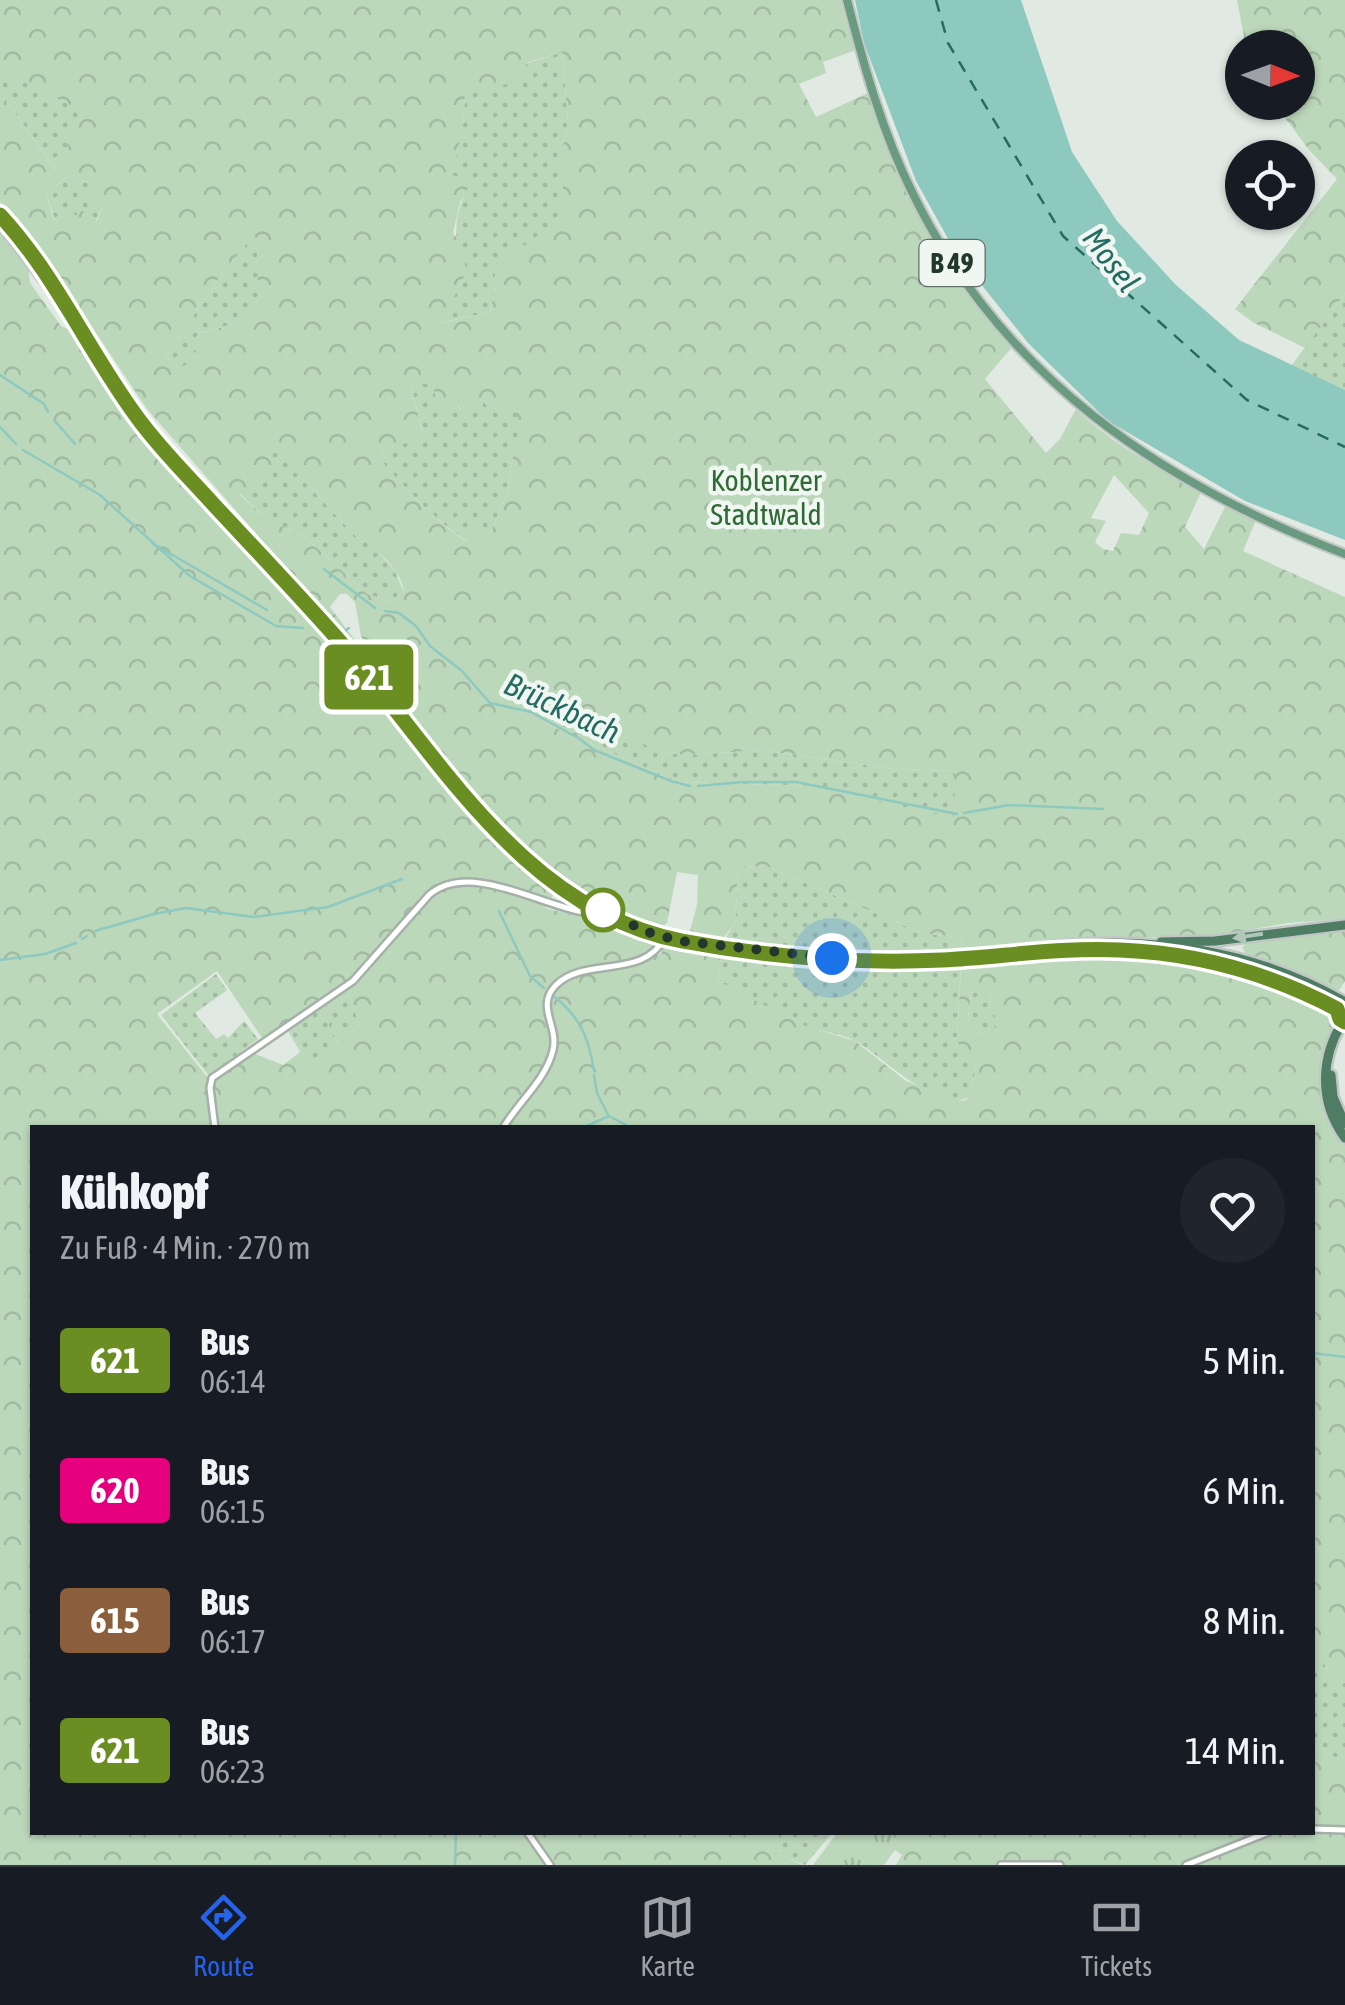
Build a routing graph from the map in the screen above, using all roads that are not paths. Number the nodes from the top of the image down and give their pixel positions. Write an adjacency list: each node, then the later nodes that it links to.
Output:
1 (846, 0): 5 (main road, B 49)
2 (0, 215): 4 (main road)
3 (0, 224): 4 (main road)
4 (71, 318): 6 (main road)
5 (1345, 554)
6 (594, 906): 8 (main road); 13 (street)
7 (1345, 925): 9 (highway, one-way to 9)
8 (665, 937): 10 (main road); 14 (street)
9 (1139, 944): 10 (highway); 11 (highway)
10 (973, 957): 11 (highway)
11 (1341, 1012): 12 (highway); 15 (highway)
12 (1345, 1124)
13 (215, 1125)
14 (505, 1125)
15 (1345, 1138)
16 (1315, 1829): 17 (street)
17 (1345, 1830)
18 (529, 1835): 20 (street)
19 (1261, 1835): 23 (street)
20 (550, 1865)
21 (1001, 1865): 22 (street)
22 (1060, 1865)
23 (1186, 1865)

